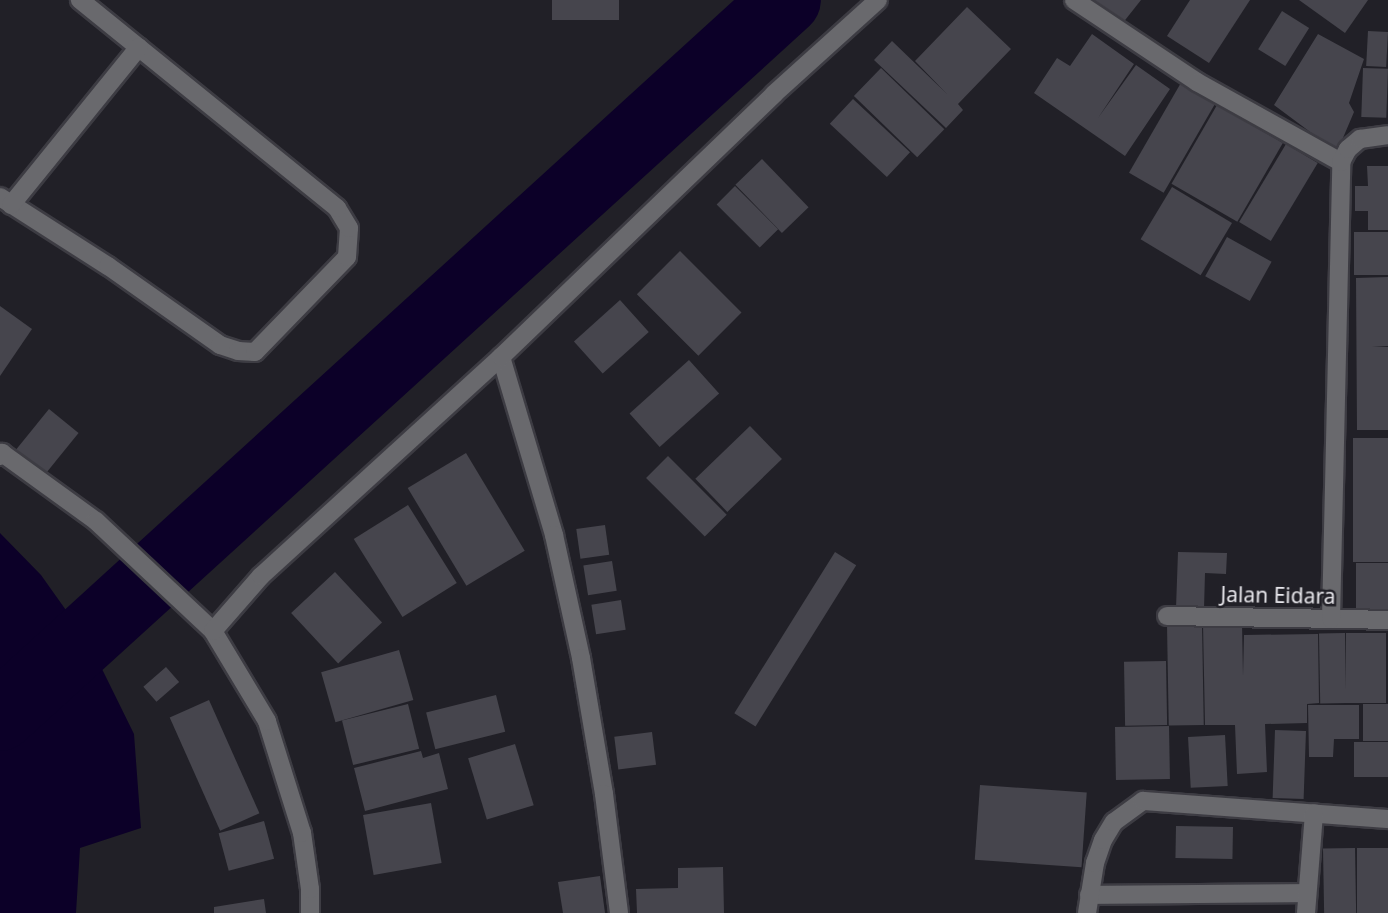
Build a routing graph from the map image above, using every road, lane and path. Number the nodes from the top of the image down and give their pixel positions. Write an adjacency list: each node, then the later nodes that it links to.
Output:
1 (80, 0): 4 (street)
2 (878, 0): 8 (street)
3 (1074, 0): 6 (street)
4 (139, 47): 7 (street); 7 (street)
5 (1388, 135): 6 (street)
6 (1341, 162): 11 (street)
7 (6, 201)
8 (501, 357): 13 (street); 19 (street)
9 (1, 454): 13 (street)
10 (1167, 616): 11 (street, Jalan Eidara)
11 (1331, 619): 12 (street, Jalan Eidara)
12 (1388, 620)
13 (213, 631): 18 (street)
14 (1314, 813): 15 (street); 16 (street); 17 (street)
15 (1388, 820)
16 (1307, 893): 17 (street); 21 (street)
17 (1088, 895): 20 (street)
18 (310, 913)
19 (619, 913)
20 (1087, 913)
21 (1306, 913)

